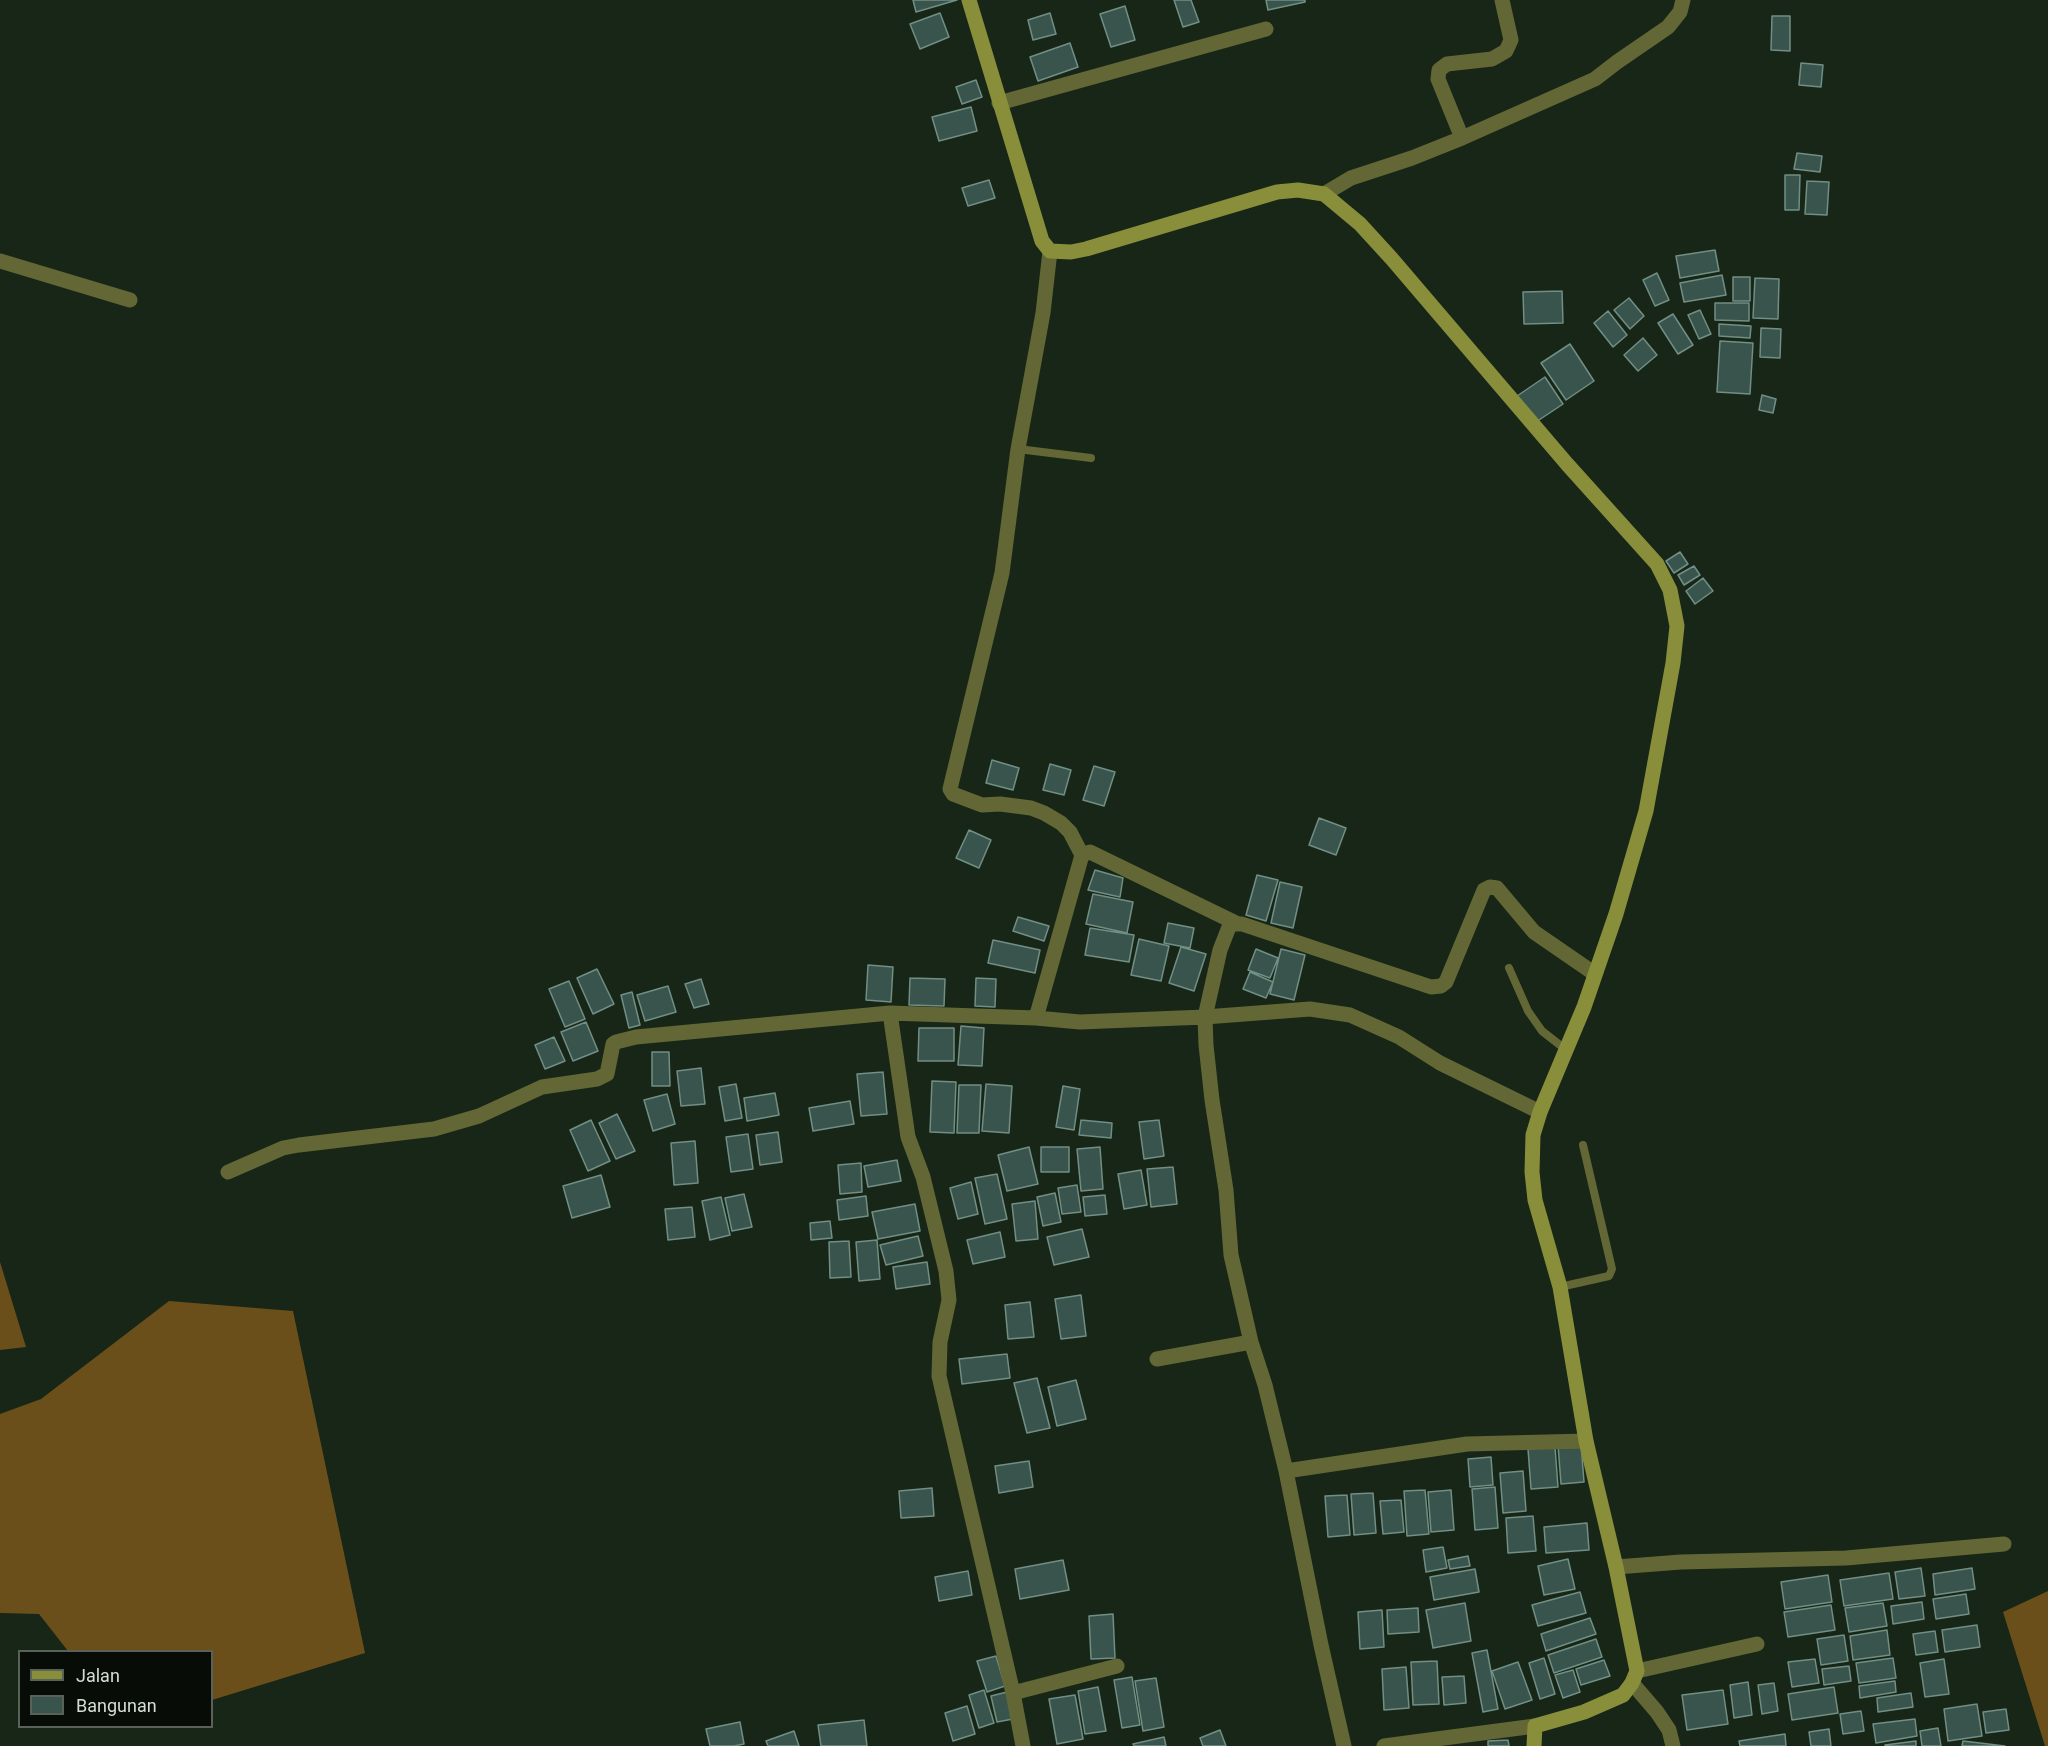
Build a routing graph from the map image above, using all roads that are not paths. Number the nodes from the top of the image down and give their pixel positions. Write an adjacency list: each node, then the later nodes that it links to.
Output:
1 (969, 0): 5 (street)
2 (1502, 0): 6 (street)
3 (1683, 0): 6 (street)
4 (1266, 29): 5 (street)
5 (999, 103): 8 (street)
6 (1462, 138): 7 (street)
7 (1324, 194): 8 (street); 16 (street)
8 (1050, 251): 11 (street)
9 (0, 261): 10 (street)
10 (130, 300)
11 (1018, 449): 12 (lane); 13 (street)
12 (1091, 458)
13 (1082, 855): 14 (street); 19 (street)
14 (1236, 923): 16 (street); 18 (street)
15 (1509, 968): 20 (lane)
16 (1595, 974): 20 (street)
17 (890, 1013): 19 (street); 23 (street); 34 (street)
18 (1204, 1017): 19 (street); 21 (street); 25 (street)
19 (1036, 1018)
20 (1566, 1049): 21 (street)
21 (1540, 1112): 24 (street)
22 (1583, 1145): 24 (lane)
23 (228, 1172)
24 (1560, 1287): 27 (street)
25 (1251, 1342): 26 (street); 28 (street)
26 (1157, 1359)
27 (1586, 1441): 28 (street); 30 (street)
28 (1286, 1472): 37 (street)
29 (2004, 1544): 30 (street)
30 (1616, 1567): 33 (street)
31 (1756, 1644): 33 (street)
32 (1117, 1666): 34 (street)
33 (1635, 1677): 35 (street); 40 (street)
34 (1013, 1693): 36 (street)
35 (1535, 1726): 38 (street); 39 (street)
36 (1023, 1746)
37 (1344, 1746)
38 (1384, 1746)
39 (1534, 1746)
40 (1673, 1746)

